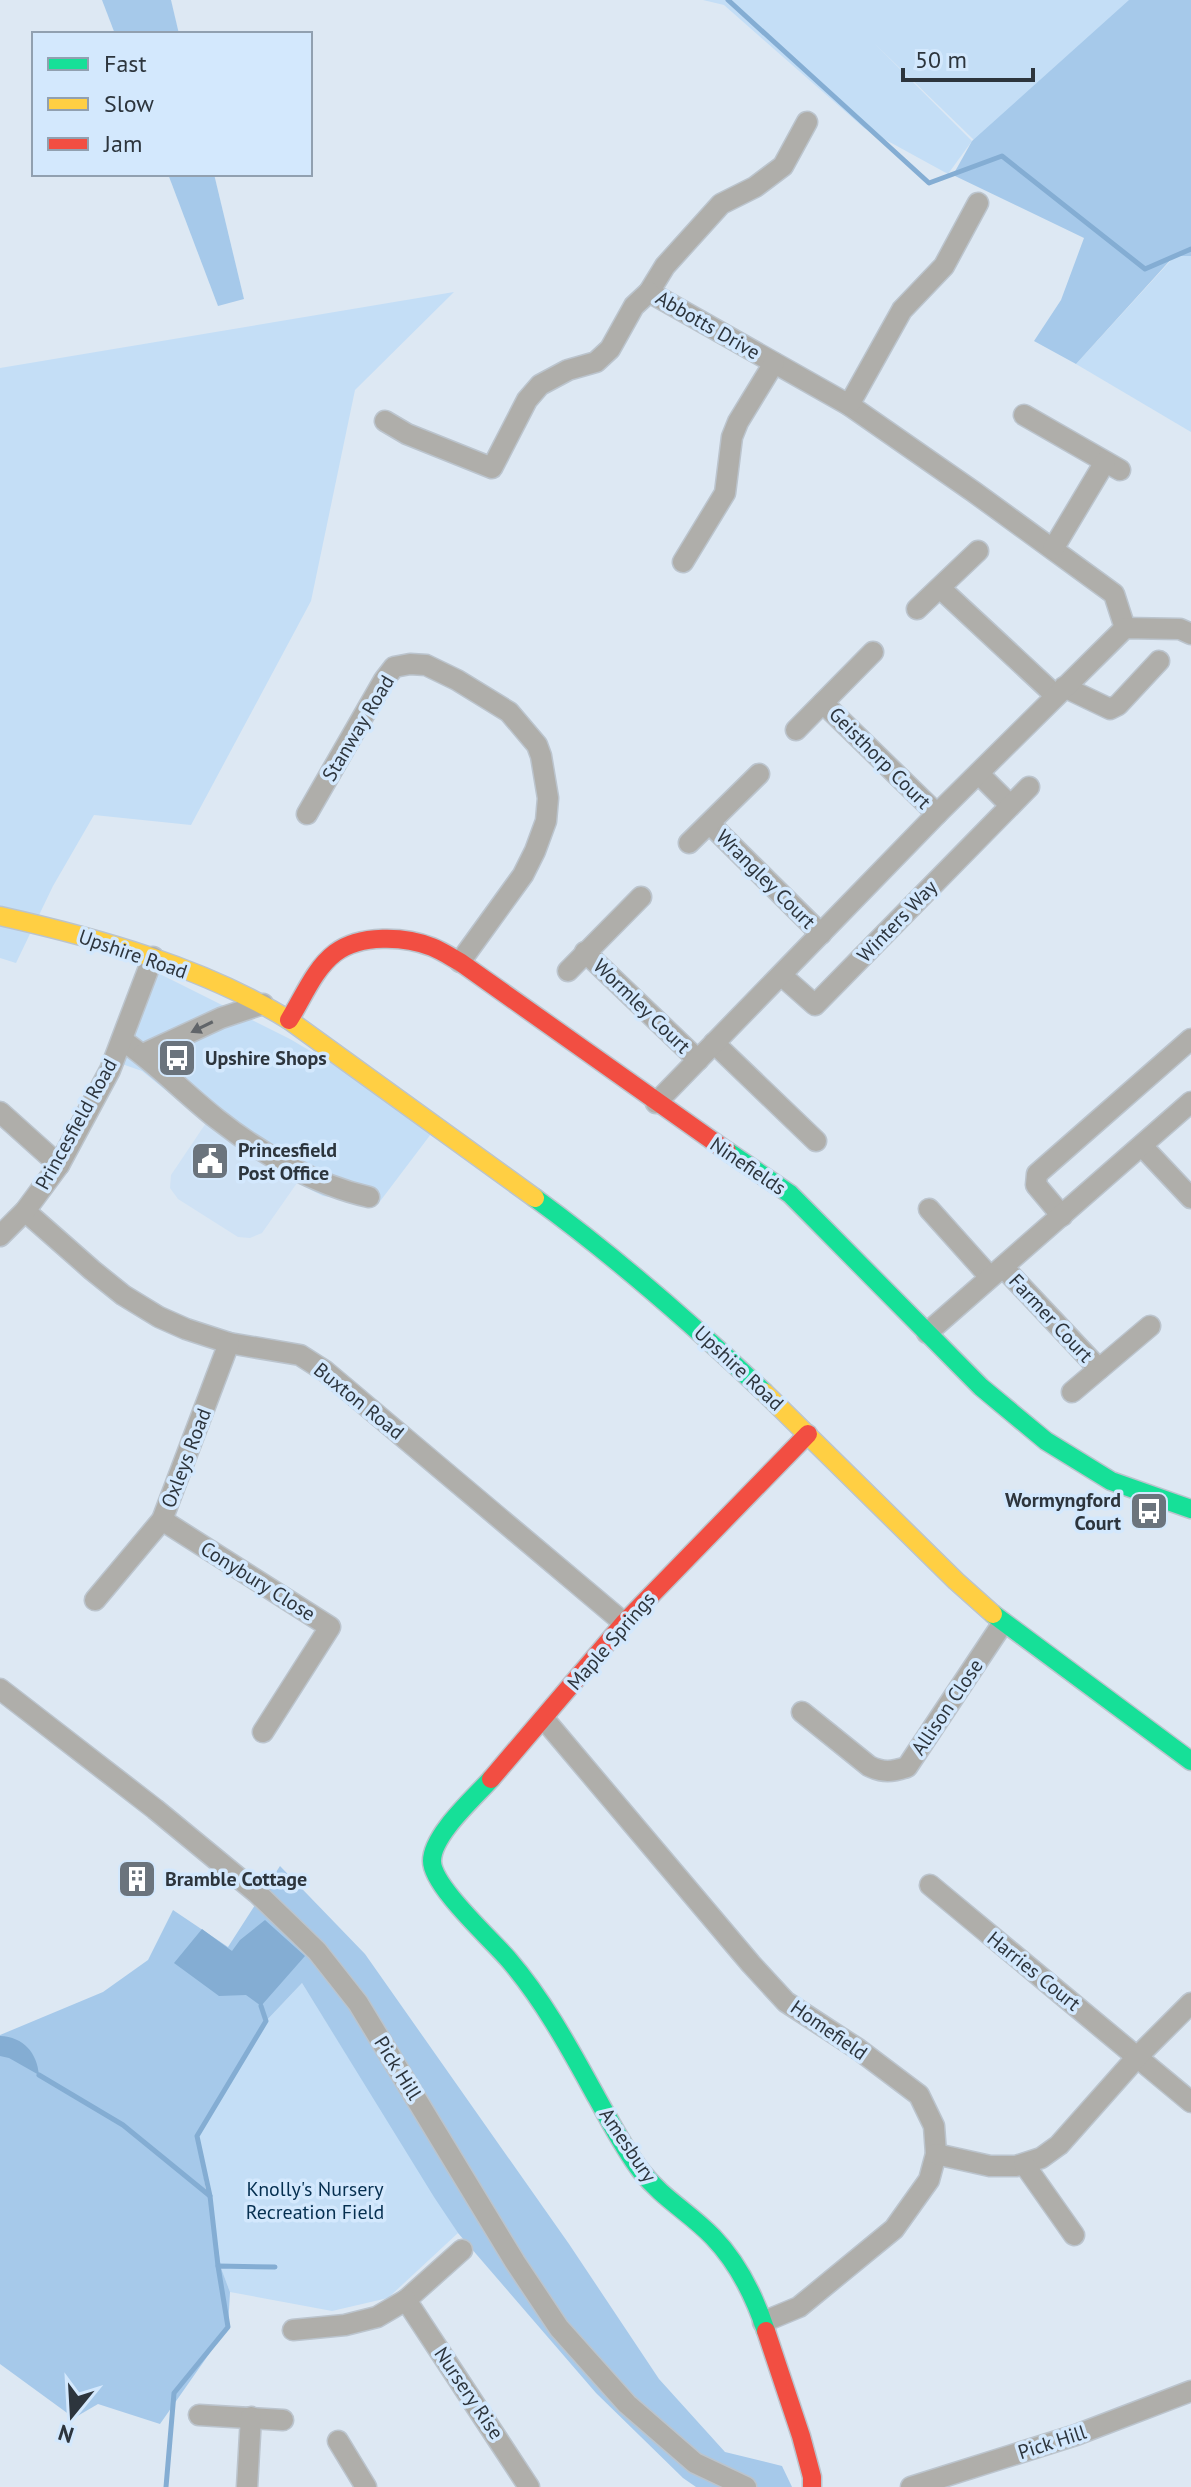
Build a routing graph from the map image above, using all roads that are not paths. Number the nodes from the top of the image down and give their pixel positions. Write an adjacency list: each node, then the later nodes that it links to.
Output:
1 (807, 122): 3 (street, Abbotts Drive)
2 (978, 203): 5 (street)
3 (649, 292): 4 (street, Abbotts Drive); 7 (street)
4 (774, 363): 5 (street, Abbotts Drive); 10 (street)
5 (849, 405): 8 (street, Abbotts Drive)
6 (1024, 415): 8 (street)
7 (385, 421)
8 (1053, 549): 13 (street, Abbotts Drive)
9 (978, 551): 11 (street)
10 (683, 562)
11 (940, 588): 12 (street); 17 (street)
12 (917, 609)
13 (1125, 628): 14 (street); 17 (street)
14 (1191, 634)
15 (873, 652): 18 (street)
16 (1159, 661): 17 (street)
17 (1060, 691): 21 (street)
18 (823, 703): 19 (street); 25 (street, Geisthorp Court)
19 (796, 730)
20 (759, 774): 26 (street, Wrangley Court)
21 (979, 774): 23 (street); 25 (street)
22 (1029, 787): 23 (street, Winters Way)
23 (1010, 805): 35 (street, Winters Way)
24 (307, 814): 33 (street, Stanway Road)
25 (937, 814): 30 (street)
26 (710, 824): 27 (street, Wrangley Court); 30 (street, Wrangley Court)
27 (689, 843)
28 (641, 897): 31 (street, Wormley Court)
29 (0, 916): 32 (street, Upshire Road)
30 (821, 934): 35 (street)
31 (585, 952): 34 (street, Wormley Court); 42 (street, Wormley Court)
32 (153, 957): 36 (street, Upshire Road); 39 (street, Princesfield Road)
33 (460, 962): 37 (street, Ninefields); 44 (street, Ninefields)
34 (568, 971)
35 (781, 975): 40 (street)
36 (263, 1004): 37 (street, Upshire Road); 41 (street, one-way to 41)
37 (289, 1020): 61 (street, Upshire Road)
38 (1191, 1039): 53 (street)
39 (122, 1040): 41 (street); 48 (street, Princesfield Road)
40 (714, 1043): 42 (street); 46 (street)
41 (143, 1054): 49 (street)
42 (698, 1060): 44 (street)
43 (1191, 1102): 47 (street)
44 (656, 1103): 57 (street, Ninefields)
45 (0, 1112): 48 (street)
46 (816, 1141)
47 (1142, 1146): 50 (street); 53 (street)
48 (59, 1165): 52 (street, Princesfield Road)
49 (369, 1197)
50 (1191, 1198)
51 (929, 1209): 55 (street)
52 (25, 1211): 54 (street, Princesfield Road); 58 (street, Buxton Road)
53 (1062, 1216): 55 (street)
54 (0, 1236)
55 (997, 1272): 57 (street); 59 (street, Farmer Court)
56 (1150, 1326): 59 (street, Farmer Court)
57 (927, 1333): 62 (street, Ninefields)
58 (229, 1343): 63 (street, Oxleys Road); 65 (street, Buxton Road)
59 (1099, 1369): 60 (street, Farmer Court)
60 (1072, 1392)
61 (808, 1434): 65 (street, Maple Springs); 66 (street, Upshire Road)
62 (1191, 1509)
63 (162, 1520): 64 (street, Oxleys Road); 70 (street, Conybury Close)
64 (95, 1600)
65 (624, 1623): 69 (street, Maple Springs)
66 (1003, 1623): 68 (street, Allison Close); 71 (street, Upshire Road)
67 (0, 1689): 92 (street, Pick Hill)
68 (802, 1712)
69 (544, 1719): 72 (street, Maple Springs); 77 (street, Homefield)
70 (263, 1732)
71 (1191, 1761)
72 (431, 1859): 82 (street, Amesbury)
73 (930, 1885): 75 (street, Harries Court)
74 (1191, 2003): 75 (street)
75 (1138, 2056): 76 (street, Harries Court); 78 (street)
76 (1191, 2102)
77 (936, 2154): 78 (street); 82 (street)
78 (1024, 2164): 79 (street)
79 (1074, 2235)
80 (462, 2250): 81 (street)
81 (406, 2300): 83 (street); 91 (street, Nursery Rise)
82 (763, 2322): 93 (street, Amesbury)
83 (293, 2330)
84 (1191, 2391): 94 (street, Pick Hill)
85 (199, 2415): 86 (street)
86 (251, 2417): 87 (street); 89 (street)
87 (283, 2420)
88 (338, 2441): 90 (street)
89 (247, 2487)
90 (366, 2487)
91 (529, 2487)
92 (746, 2487)
93 (812, 2487)
94 (911, 2487)

